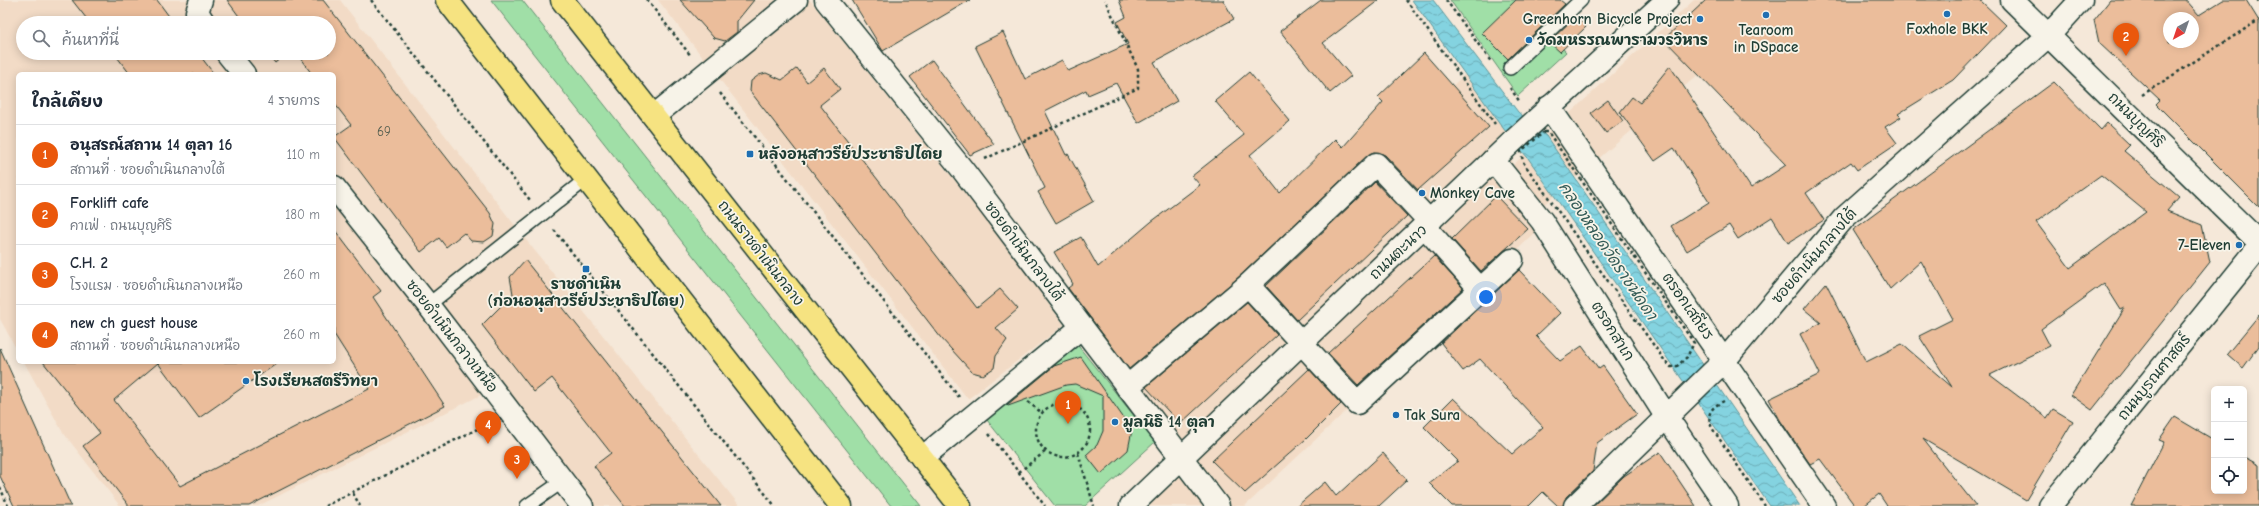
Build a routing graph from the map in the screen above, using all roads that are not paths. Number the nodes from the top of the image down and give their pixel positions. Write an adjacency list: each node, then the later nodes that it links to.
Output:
1 (201, 0): 10 (street)
2 (447, 0): 18 (main road)
3 (562, 0): 16 (main road, ถนนราชดำเนินกลาง)
4 (796, 0): 16 (street)
5 (826, 0): 27 (street, ซอยดำเนินกลางใต้)
6 (1580, 0): 13 (lane)
7 (1667, 0): 15 (street, ถนนตะนาว)
8 (2012, 0): 11 (street, ถนนบุญศิริ)
9 (2081, 0): 11 (street, ซอยดำเนินกลางใต้)
10 (200, 16)
11 (2049, 35): 21 (street, ถนนบุญศิริ); 29 (street, ซอยดำเนินกลางใต้)
12 (233, 60): 14 (street)
13 (1510, 68)
14 (242, 72)
15 (1536, 110): 17 (street, ถนนตะนาว); 29 (street, ตรอกเสถียร)
16 (654, 116): 32 (main road, ถนนราชดำเนินกลาง)
17 (1493, 160): 20 (street, ถนนตะนาว); 31 (street, ตรอกสาเก)
18 (585, 180): 26 (lane); 35 (main road)
19 (336, 190): 26 (street, ซอยดำเนินกลางเหนือ)
20 (1427, 225): 24 (street); 25 (street); 28 (street, ถนนตะนาว)
21 (2259, 242)
22 (2259, 247): 44 (street, ถนนบูรณศาสตร์)
23 (1512, 260): 25 (street)
24 (1248, 285): 28 (street); 30 (street)
25 (1480, 289): 28 (street)
26 (428, 305): 34 (street, ซอยดำเนินกลางเหนือ)
27 (1082, 327): 30 (street, ซอยดำเนินกลางใต้); 32 (street)
28 (1302, 343): 33 (street, ถนนตะนาว)
29 (1719, 366): 31 (street, ซอยดำเนินกลางใต้); 43 (street, ตรอกเสถียร)
30 (1127, 387): 33 (street, ซอยดำเนินกลางใต้)
31 (1666, 416): 41 (street, ซอยดำเนินกลางใต้); 42 (street, ตรอกสาเก)
32 (922, 458): 38 (main road, ถนนราชดำเนินกลาง)
33 (1182, 458): 39 (street, ถนนตะนาว); 40 (street, ซอยดำเนินกลางใต้)
34 (563, 481): 36 (lane); 37 (street, ซอยดำเนินกลางเหนือ)
35 (838, 505)
36 (527, 506)
37 (582, 506)
38 (960, 506)
39 (1131, 506)
40 (1218, 506)
41 (1575, 506)
42 (1728, 506)
43 (1824, 506)
44 (2050, 506)

